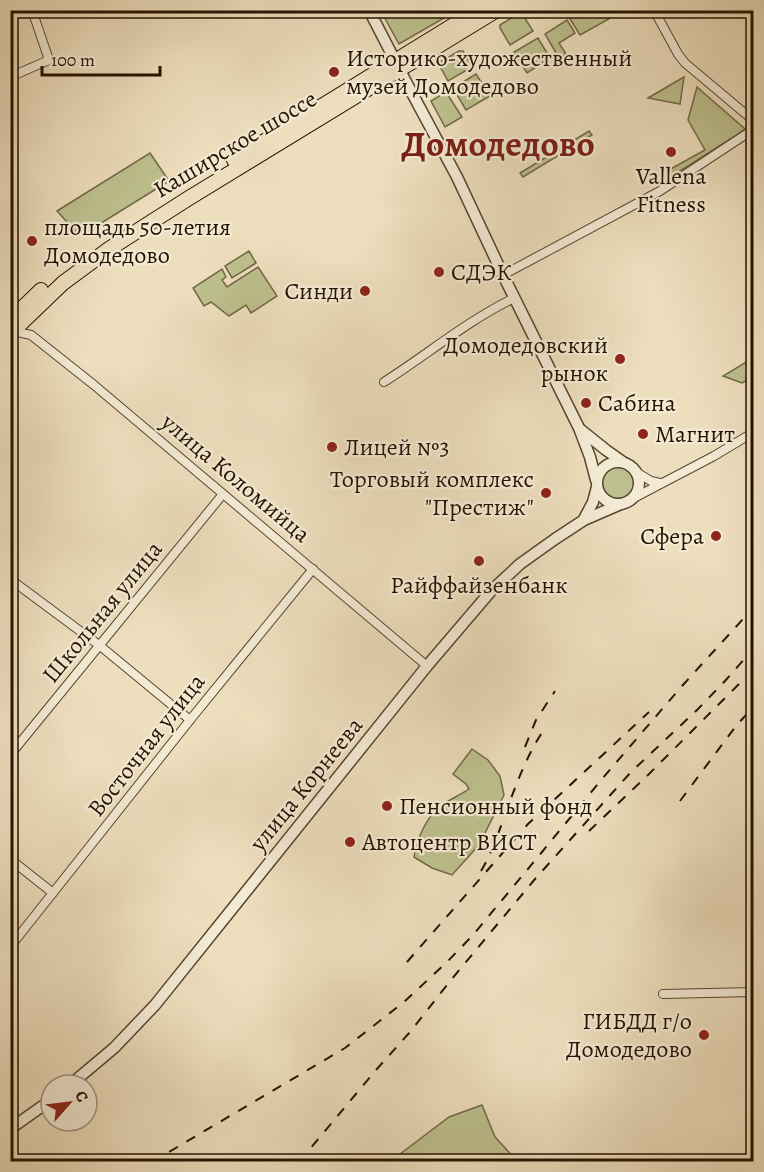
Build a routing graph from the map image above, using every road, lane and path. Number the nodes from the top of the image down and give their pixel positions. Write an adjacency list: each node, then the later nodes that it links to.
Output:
1 (32, 10): 7 (street)
2 (369, 10): 6 (street)
3 (478, 10): 6 (main road, Каширское шоссе)
4 (497, 10): 6 (main road, Каширское шоссе)
5 (654, 10): 8 (street)
6 (397, 65): 10 (street); 12 (main road, Каширское шоссе)
7 (10, 77)
8 (753, 121)
9 (753, 129): 10 (street)
10 (503, 275): 11 (street)
11 (514, 298): 13 (street); 14 (street)
12 (11, 328): 20 (street, улица Коломийца)
13 (384, 382)
14 (579, 428): 16 (street); 19 (street)
15 (753, 432): 18 (street)
16 (623, 462): 17 (street); 19 (street)
17 (636, 472): 18 (street); 21 (street)
18 (660, 483): 21 (street)
19 (596, 484): 22 (street); 23 (street)
20 (223, 494): 24 (street, улица Коломийца); 26 (street, Школьная улица)
21 (632, 499): 22 (street)
22 (621, 504): 23 (street, улица Корнеева)
23 (584, 520): 27 (street, улица Корнеева)
24 (313, 569): 27 (street, улица Коломийца); 28 (street, Восточная улица)
25 (10, 579): 26 (street)
26 (99, 645): 28 (street); 29 (street, Школьная улица)
27 (427, 666): 35 (street, улица Корнеева)
28 (190, 720): 31 (street, Восточная улица)
29 (10, 755)
30 (10, 859): 31 (street)
31 (53, 893): 32 (street, Восточная улица)
32 (10, 948)
33 (753, 992): 34 (street)
34 (663, 994)
35 (84, 1073)
36 (39, 1108): 37 (street)
37 (11, 1127)

